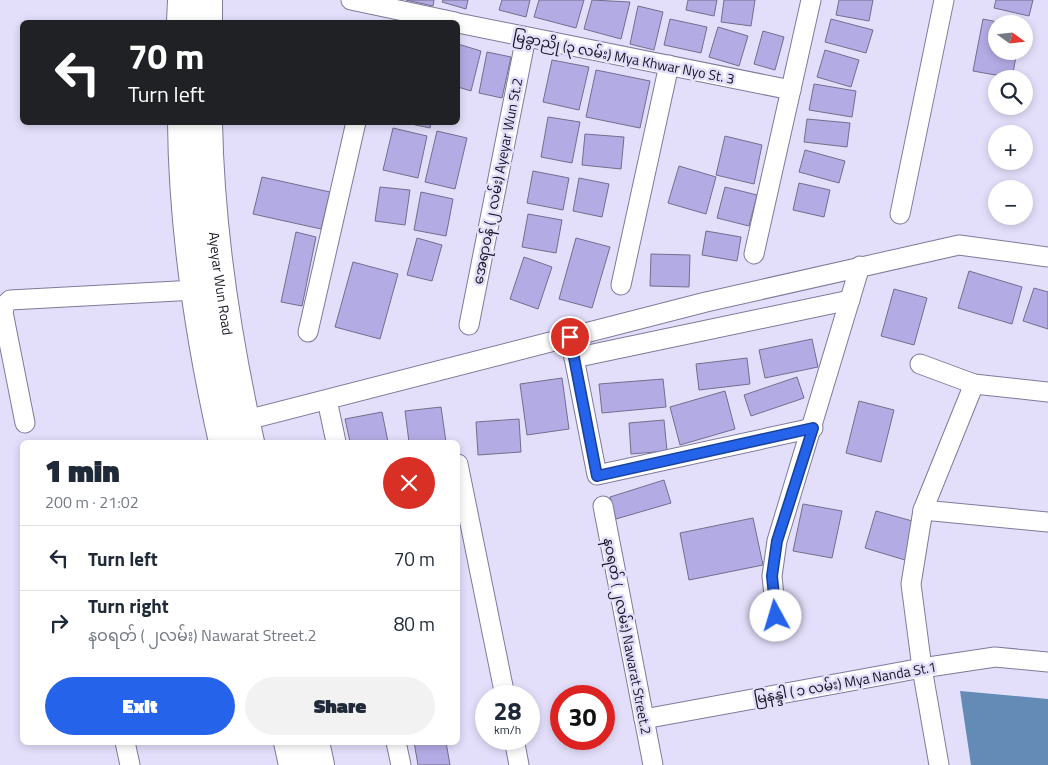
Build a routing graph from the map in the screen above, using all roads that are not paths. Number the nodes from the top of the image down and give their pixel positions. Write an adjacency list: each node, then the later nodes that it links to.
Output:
1 (182, 0): 7 (main road)
2 (208, 0): 8 (main road)
3 (351, 0): 6 (street, မြခွာညို (၃ လမ်း) Mya Khwar Nyo St. 3)
4 (811, 0): 13 (street)
5 (944, 0): 17 (street)
6 (382, 10): 9 (street, မြခွာညို (၃ လမ်း) Mya Khwar Nyo St. 3)
7 (181, 20)
8 (208, 20)
9 (439, 20)
10 (460, 24): 11 (street, မြခွာညို (၃ လမ်း) Mya Khwar Nyo St. 3)
11 (526, 37): 12 (street, မြခွာညို (၃ လမ်း) Mya Khwar Nyo St. 3); 24 (street, အေရာဝန် (၂ လမ်း) Ayeyar Wun St.2)
12 (669, 65): 13 (street, မြခွာညို (၃ လမ်း) Mya Khwar Nyo St. 3); 21 (street)
13 (791, 90): 18 (street)
14 (182, 125): 22 (main road, Ayeyar Wun Road)
15 (208, 125): 34 (main road, Ayeyar Wun Road)
16 (355, 125): 25 (street)
17 (900, 214)
18 (754, 254)
19 (1048, 257): 20 (street)
20 (860, 266): 23 (street); 26 (street)
21 (621, 285)
22 (196, 290): 32 (street); 34 (main road, Ayeyar Wun Road)
23 (850, 300): 27 (street); 33 (street)
24 (468, 325)
25 (308, 332)
26 (570, 337): 27 (street); 31 (street)
27 (574, 358): 33 (street)
28 (920, 364): 29 (street)
29 (974, 384): 30 (street); 38 (street)
30 (1048, 392)
31 (327, 400): 34 (street); 35 (street)
32 (25, 423)
33 (813, 428): 40 (street)
34 (234, 433)
35 (336, 440)
36 (460, 474): 43 (street)
37 (603, 506): 44 (street, နဝရတ် ( ၂လမ်း) Nawarat Street.2)
38 (923, 510): 39 (street); 42 (street)
39 (1048, 522)
40 (776, 616)
41 (1048, 662): 42 (street, မြနန္ဒါ ( ၁ လမ်း) Mya Nanda St.1)
42 (922, 668): 44 (street, မြနန္ဒါ ( ၁ လမ်း) Mya Nanda St.1); 56 (street)
43 (503, 685)
44 (644, 719): 55 (street, နဝရတ် ( ၂လမ်း) Nawarat Street.2)
45 (126, 745): 50 (street)
46 (289, 745): 51 (main road)
47 (316, 745): 52 (main road)
48 (397, 745): 53 (street)
49 (516, 750): 54 (street)
50 (130, 765)
51 (293, 765)
52 (320, 765)
53 (401, 765)
54 (519, 765)
55 (653, 765)
56 (939, 765)

